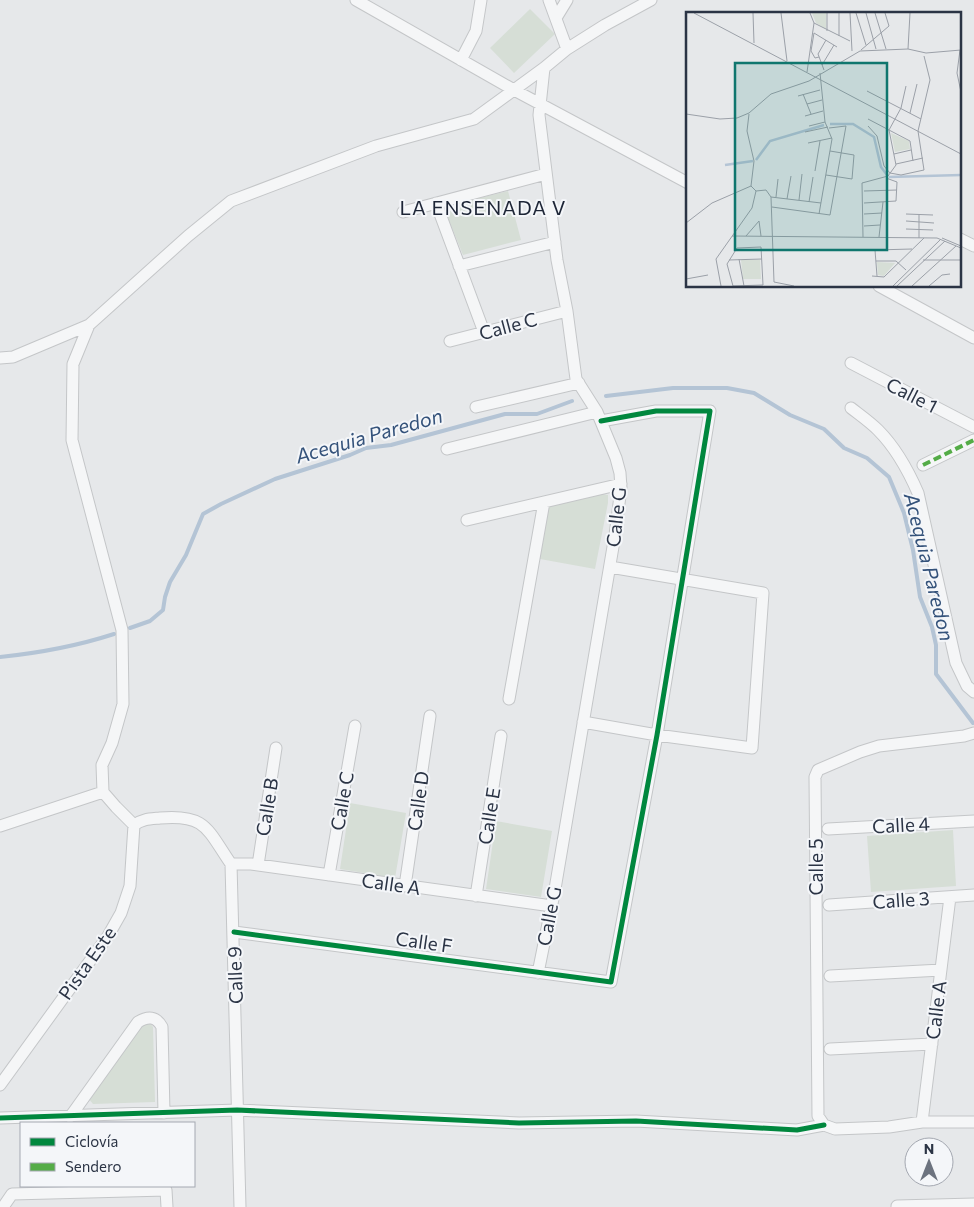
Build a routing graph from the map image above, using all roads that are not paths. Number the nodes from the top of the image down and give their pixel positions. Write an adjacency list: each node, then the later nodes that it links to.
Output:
1 (356, 0): 8 (street)
2 (481, 0): 8 (street)
3 (549, 0): 6 (street)
4 (567, 0): 6 (street)
5 (651, 0): 7 (street)
6 (556, 18): 7 (street)
7 (567, 49): 9 (street)
8 (461, 60): 10 (street)
9 (544, 68): 10 (street); 11 (street, Calle G)
10 (514, 90): 11 (street); 22 (street)
11 (540, 103): 12 (street, Calle G); 13 (street)
12 (546, 174): 14 (street); 17 (street, Calle G)
13 (686, 182)
14 (436, 203): 15 (street); 19 (street)
15 (403, 212)
16 (962, 240): 18 (street)
17 (555, 242): 19 (street); 21 (street, Calle G)
18 (974, 246)
19 (459, 266): 23 (street)
20 (883, 288): 24 (street)
21 (567, 311): 23 (street, Calle C); 28 (street, Calle G)
22 (89, 325): 26 (street); 50 (street)
23 (484, 332): 25 (street, Calle C)
24 (974, 338)
25 (450, 341)
26 (0, 358)
27 (851, 363): 32 (street, Calle 1)
28 (579, 383): 29 (street); 31 (street, Calle G)
29 (476, 407)
30 (852, 408): 41 (street)
31 (599, 417): 34 (street); 36 (street, Calle G); 40 (street)
32 (974, 427)
33 (974, 440): 35 (street)
34 (448, 449)
35 (922, 465)
36 (620, 484): 37 (street); 39 (street, Calle G)
37 (544, 502): 38 (street); 42 (street)
38 (467, 520)
39 (610, 567): 40 (street); 44 (street, Calle G)
40 (681, 579): 46 (street); 46 (street)
41 (974, 692)
42 (509, 699)
43 (430, 716): 58 (street, Calle D)
44 (583, 722): 46 (street); 63 (street, Calle G)
45 (355, 726): 57 (street, Calle C)
46 (657, 735): 66 (street, Calle F)
47 (502, 736): 60 (street, Calle E)
48 (971, 737): 77 (street, Calle 5)
49 (276, 748): 56 (street, Calle B)
50 (103, 792): 52 (street); 53 (street)
51 (974, 821): 54 (street, Calle 4)
52 (134, 825): 55 (street); 70 (street, Pista Este)
53 (0, 826)
54 (828, 829)
55 (231, 864): 56 (street, Calle A); 64 (street, Calle 9)
56 (258, 865): 57 (street, Calle A)
57 (329, 875): 58 (street, Calle A)
58 (405, 886): 60 (street, Calle A)
59 (974, 895): 61 (street, Calle 3)
60 (476, 896): 63 (street, Calle A)
61 (950, 897): 62 (street, Calle 3); 65 (street, Calle A)
62 (829, 905)
63 (552, 906): 66 (street, Calle G)
64 (234, 932): 66 (street, Calle F); 71 (street, Calle 9)
65 (941, 970): 67 (street); 68 (street, Calle A)
66 (538, 972)
67 (830, 976)
68 (932, 1044): 69 (street); 75 (street, Calle A)
69 (830, 1048)
70 (0, 1085)
71 (237, 1110): 72 (street); 77 (street); 81 (street, Calle 9)
72 (164, 1113): 73 (street); 73 (street)
73 (70, 1117): 74 (street)
74 (0, 1118)
75 (922, 1122): 76 (street); 77 (street)
76 (974, 1122)
77 (824, 1125)
78 (974, 1204): 82 (street)
79 (3, 1207): 80 (street)
80 (167, 1207)
81 (240, 1207)
82 (897, 1207)

